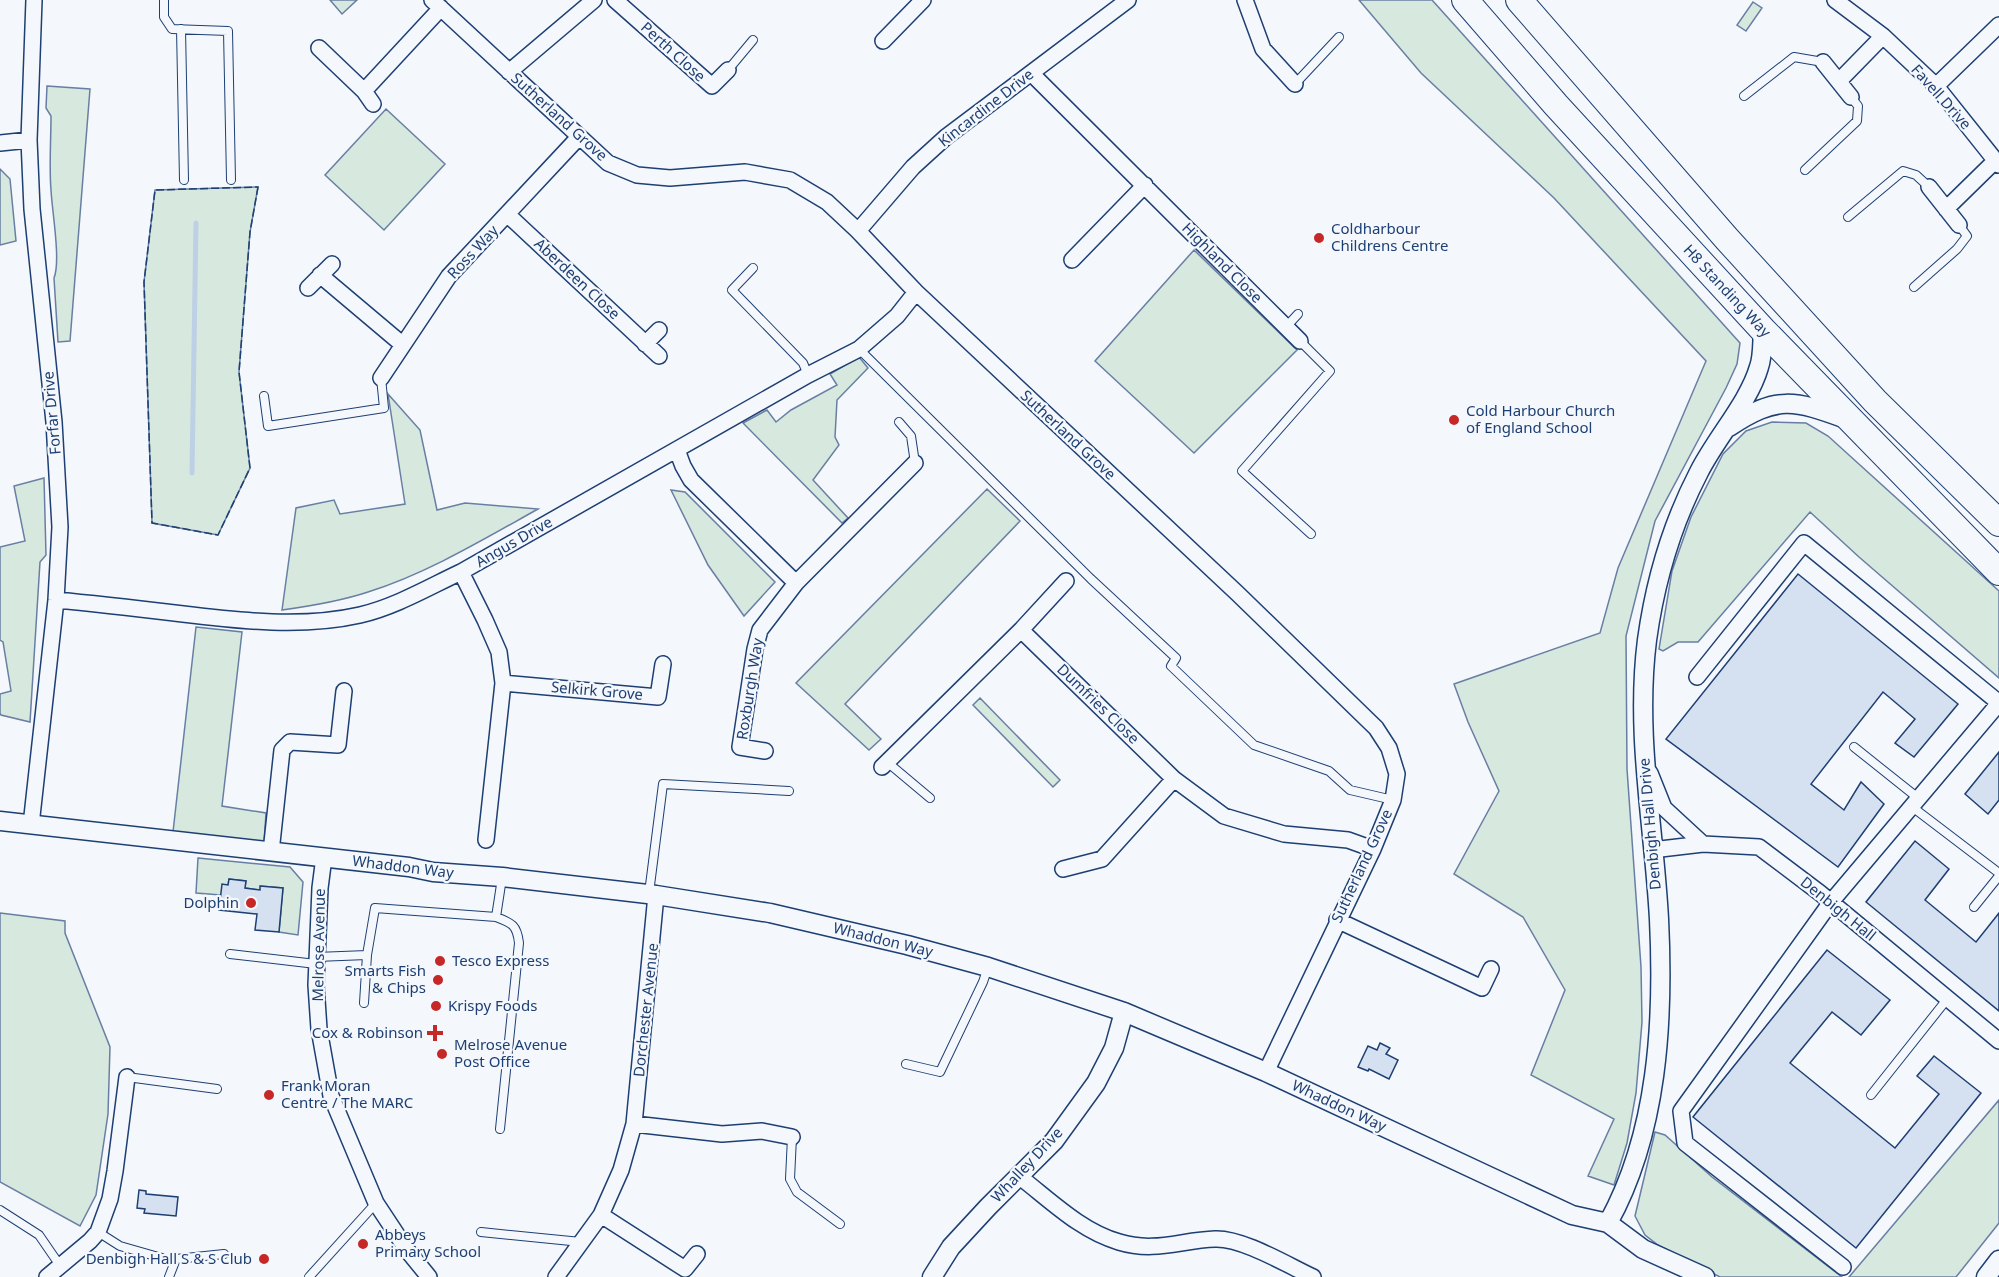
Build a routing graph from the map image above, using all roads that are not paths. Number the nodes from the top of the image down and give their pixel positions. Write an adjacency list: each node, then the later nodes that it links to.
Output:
1 (34, 0): 29 (street, Forfar Drive)
2 (164, 0): 13 (lane)
3 (594, 0): 21 (street)
4 (615, 0): 20 (street, Perth Close)
5 (1245, 0): 24 (street)
6 (1465, 0): 52 (highway, H8 Standing Way)
7 (1519, 0): 66 (highway)
8 (1835, 0): 14 (street, Favell Drive)
9 (917, 2): 17 (street)
10 (1119, 2): 22 (street, Kincardine Drive)
11 (437, 4): 18 (street); 21 (street, Sutherland Grove)
12 (1999, 25): 25 (street)
13 (181, 29): 33 (lane); 34 (lane)
14 (1883, 36): 23 (street); 25 (street, Favell Drive)
15 (1339, 38): 24 (lane)
16 (753, 39): 20 (lane, Perth Close)
17 (883, 41)
18 (319, 48)
19 (1823, 62): 23 (street); 26 (lane)
20 (728, 69)
21 (509, 72): 28 (street, Sutherland Grove)
22 (1031, 73): 35 (street, Highland Close); 41 (street, Kincardine Drive)
23 (1840, 80): 27 (street)
24 (1295, 84)
25 (1936, 86): 31 (street, Favell Drive)
26 (1744, 96)
27 (1851, 97): 32 (lane)
28 (579, 137): 38 (street, Ross Way); 41 (street, Sutherland Grove)
29 (29, 140): 30 (street); 72 (street, Forfar Drive)
30 (0, 143)
31 (1997, 163): 37 (street, Favell Drive)
32 (1805, 170)
33 (184, 180)
34 (231, 180)
35 (1145, 185): 42 (street); 50 (street, Highland Close)
36 (1929, 188): 37 (street); 39 (lane)
37 (1946, 209): 40 (street)
38 (508, 215): 54 (street, Aberdeen Close); 55 (street, Ross Way)
39 (1848, 217)
40 (1959, 225): 46 (lane)
41 (858, 231): 48 (street, Sutherland Grove)
42 (1072, 260)
43 (332, 264): 45 (street)
44 (753, 268): 58 (lane)
45 (320, 275): 47 (street); 55 (street)
46 (1914, 287)
47 (308, 288)
48 (916, 292): 56 (street, Angus Drive); 86 (street, Sutherland Grove)
49 (1299, 314): 50 (lane)
50 (1286, 327): 53 (street, Highland Close)
51 (659, 330): 54 (street)
52 (1763, 330): 62 (highway, H8 Standing Way); 63 (street, Denbigh Hall Drive)
53 (1300, 341): 67 (lane)
54 (645, 344): 57 (street, Aberdeen Close)
55 (403, 345): 59 (street, Ross Way)
56 (859, 349): 58 (street, Angus Drive); 86 (lane)
57 (658, 356)
58 (808, 375): 64 (street, Angus Drive)
59 (381, 378): 60 (lane)
60 (264, 396)
61 (899, 422): 65 (lane)
62 (1853, 422): 63 (street, Denbigh Hall Drive); 69 (highway, H8 Standing Way)
63 (1723, 432): 81 (street, Denbigh Hall Drive)
64 (677, 450): 68 (street, Angus Drive); 71 (street)
65 (915, 463): 71 (street, Roxburgh Way)
66 (1999, 523)
67 (1311, 534)
68 (461, 572): 72 (street, Angus Drive); 76 (street)
69 (1999, 572)
70 (1066, 581): 73 (street)
71 (796, 583): 80 (street, Roxburgh Way)
72 (56, 600): 89 (street, Forfar Drive)
73 (1020, 630): 82 (street); 83 (street, Dumfries Close)
74 (663, 664): 76 (street, Selkirk Grove)
75 (1697, 677): 78 (street)
76 (503, 683): 90 (street)
77 (344, 691): 94 (street)
78 (1999, 702): 87 (street)
79 (1854, 747): 87 (lane)
80 (765, 751)
81 (1644, 759): 91 (street); 93 (street, Denbigh Hall Drive)
82 (884, 765): 85 (lane)
83 (1174, 779): 92 (street, Dumfries Close); 96 (street)
84 (789, 791): 99 (lane)
85 (930, 798)
86 (1393, 800): 92 (street, Sutherland Grove)
87 (1915, 802): 97 (lane); 100 (street)
88 (0, 821): 89 (street, Whaddon Way)
89 (31, 825): 94 (street, Whaddon Way)
90 (486, 840)
91 (1703, 844): 93 (street, Denbigh Hall); 100 (street, Denbigh Hall)
92 (1373, 849): 103 (street, Sutherland Grove)
93 (1652, 850): 125 (street, Denbigh Hall Drive)
94 (271, 852): 95 (street, Whaddon Way)
95 (324, 857): 98 (street, Whaddon Way); 106 (street, Melrose Avenue)
96 (1064, 869)
97 (1999, 874): 101 (lane)
98 (502, 877): 99 (street, Whaddon Way); 102 (lane)
99 (652, 895): 107 (street, Whaddon Way); 118 (street, Dorchester Avenue)
100 (1831, 902): 109 (street, Denbigh Hall); 135 (street)
101 (1974, 907)
102 (496, 917): 105 (lane); 119 (lane)
103 (1337, 920): 108 (street); 114 (street, Sutherland Grove)
104 (230, 954): 106 (lane)
105 (367, 955): 106 (lane); 110 (lane)
106 (316, 960): 122 (street, Melrose Avenue)
107 (988, 967): 111 (street, Whaddon Way); 113 (lane)
108 (1491, 969)
109 (1948, 998): 112 (street, Denbigh Hall); 117 (lane)
110 (364, 1003)
111 (1124, 1012): 114 (street, Whaddon Way); 121 (street, Whalley Drive)
112 (1999, 1041)
113 (906, 1064)
114 (1266, 1072): 125 (street, Whaddon Way)
115 (126, 1077): 116 (lane); 127 (street)
116 (217, 1089)
117 (1871, 1095)
118 (634, 1124): 120 (street); 124 (street, Dorchester Avenue)
119 (500, 1129)
120 (792, 1137): 126 (lane)
121 (1020, 1177): 141 (street, Whalley Drive); 142 (street)
122 (376, 1203): 138 (lane); 139 (street, Melrose Avenue)
123 (0, 1210): 134 (lane)
124 (601, 1215): 129 (street, Dorchester Avenue); 131 (street)
125 (1608, 1223): 143 (street, Whaddon Way)
126 (840, 1224)
127 (98, 1232): 132 (lane); 134 (street)
128 (481, 1232): 129 (lane)
129 (581, 1242): 140 (street, Dorchester Avenue)
130 (224, 1254): 137 (lane)
131 (697, 1254)
132 (162, 1258)
133 (1999, 1260): 144 (street)
134 (61, 1266): 136 (street)
135 (1843, 1267)
136 (47, 1277)
137 (169, 1277)
138 (309, 1277)
139 (429, 1277)
140 (556, 1277)
141 (932, 1277)
142 (1313, 1277)
143 (1705, 1277)
144 (1986, 1277)

